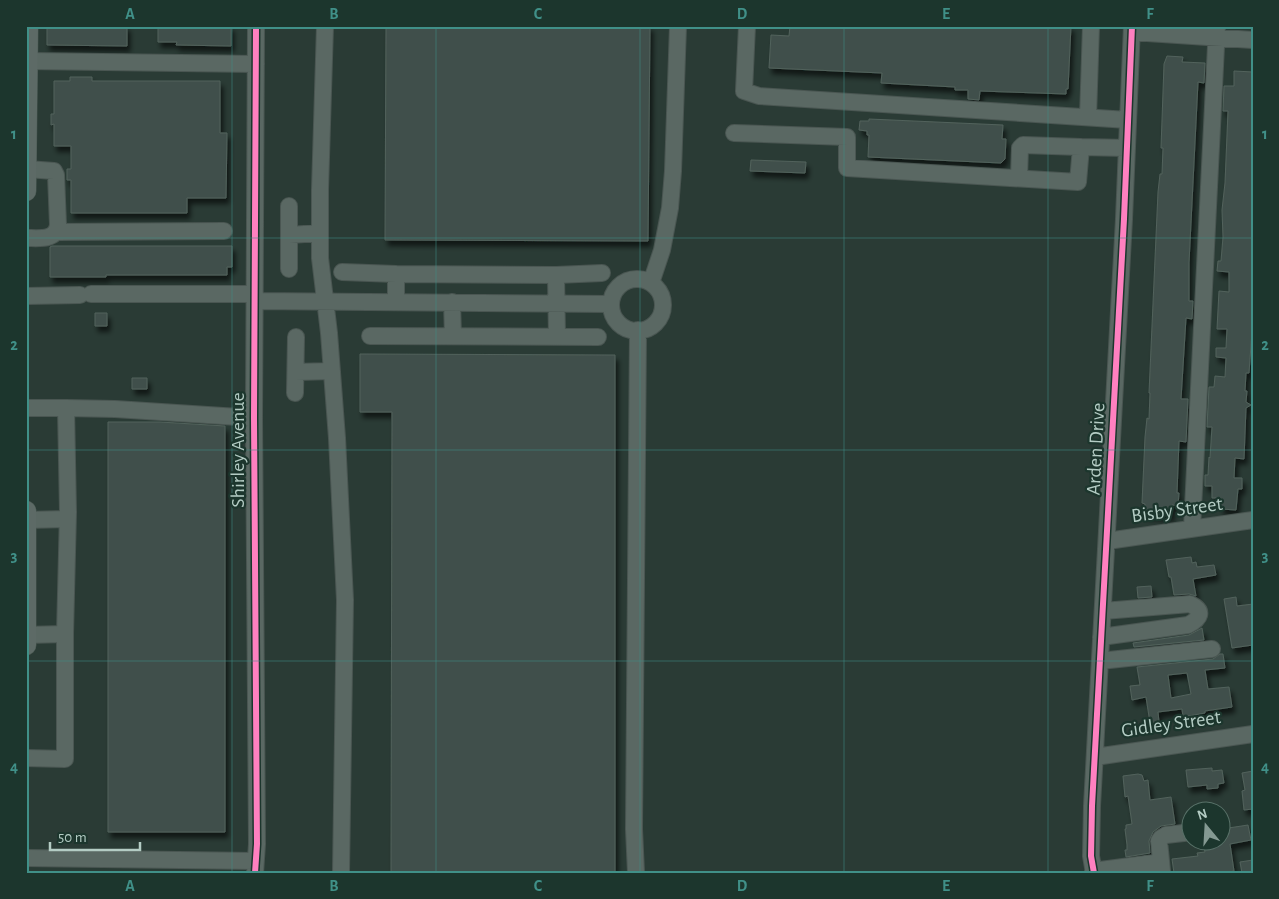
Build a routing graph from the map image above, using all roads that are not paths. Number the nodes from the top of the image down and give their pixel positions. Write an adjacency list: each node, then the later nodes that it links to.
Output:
1 (28, 26): 10 (main road)
2 (256, 26): 11 (street, Shirley Avenue)
3 (325, 26): 23 (street)
4 (678, 26): 31 (street)
5 (747, 26): 12 (street)
6 (1091, 26): 12 (street)
7 (1132, 29): 8 (street); 13 (street, Arden Drive)
8 (1217, 32): 9 (street); 55 (street)
9 (1253, 40)
10 (28, 61): 11 (street); 17 (main road)
11 (256, 64): 33 (street, Shirley Avenue)
12 (1088, 117): 13 (street)
13 (1128, 120): 16 (street, Arden Drive)
14 (734, 133): 18 (street)
15 (1082, 148): 16 (street); 18 (street); 18 (street)
16 (1127, 148): 56 (street, Arden Drive)
17 (27, 169): 19 (main road); 22 (street)
18 (1018, 178)
19 (26, 191)
20 (289, 206): 24 (street)
21 (224, 231): 22 (street)
22 (57, 232): 25 (street)
23 (320, 233): 24 (street); 34 (street)
24 (289, 235): 26 (street)
25 (26, 238)
26 (289, 269)
27 (342, 272): 29 (street)
28 (602, 273): 30 (street)
29 (396, 274): 30 (street); 35 (street)
30 (556, 275): 37 (street)
31 (651, 284): 38 (street); 39 (street)
32 (26, 296): 33 (street)
33 (255, 297): 34 (street); 50 (street, Shirley Avenue)
34 (326, 300): 35 (street); 45 (street)
35 (396, 301): 36 (street)
36 (452, 302): 37 (street); 41 (street)
37 (556, 304): 38 (street); 43 (street)
38 (611, 304): 39 (street)
39 (638, 330): 74 (street)
40 (370, 336): 41 (street)
41 (453, 336): 43 (street)
42 (296, 337): 46 (street)
43 (557, 337): 44 (street)
44 (598, 337)
45 (332, 371): 46 (street); 73 (street)
46 (296, 372): 47 (street)
47 (296, 393)
48 (26, 408): 49 (street)
49 (66, 408): 50 (street); 52 (street)
50 (254, 418): 70 (street, Shirley Avenue)
51 (26, 511): 53 (main road)
52 (68, 519): 53 (street); 60 (street)
53 (26, 520): 57 (main road)
54 (1253, 520): 55 (street, Bisby Street)
55 (1192, 530): 56 (street, Bisby Street)
56 (1107, 540): 58 (street, Arden Drive)
57 (27, 558): 59 (main road)
58 (1103, 611): 61 (street, Arden Drive); 61 (street)
59 (26, 634): 60 (street); 62 (main road)
60 (65, 634): 67 (street)
61 (1101, 637): 64 (street, Arden Drive)
62 (26, 645)
63 (1212, 649): 64 (street)
64 (1100, 661): 66 (street, Arden Drive)
65 (1253, 734): 66 (street, Gidley Street)
66 (1095, 757): 72 (street, Arden Drive)
67 (26, 758)
68 (1182, 833): 71 (street)
69 (26, 858): 70 (street)
70 (255, 867)
71 (1161, 867): 72 (street)
72 (1093, 872)
73 (341, 873)
74 (636, 873)

